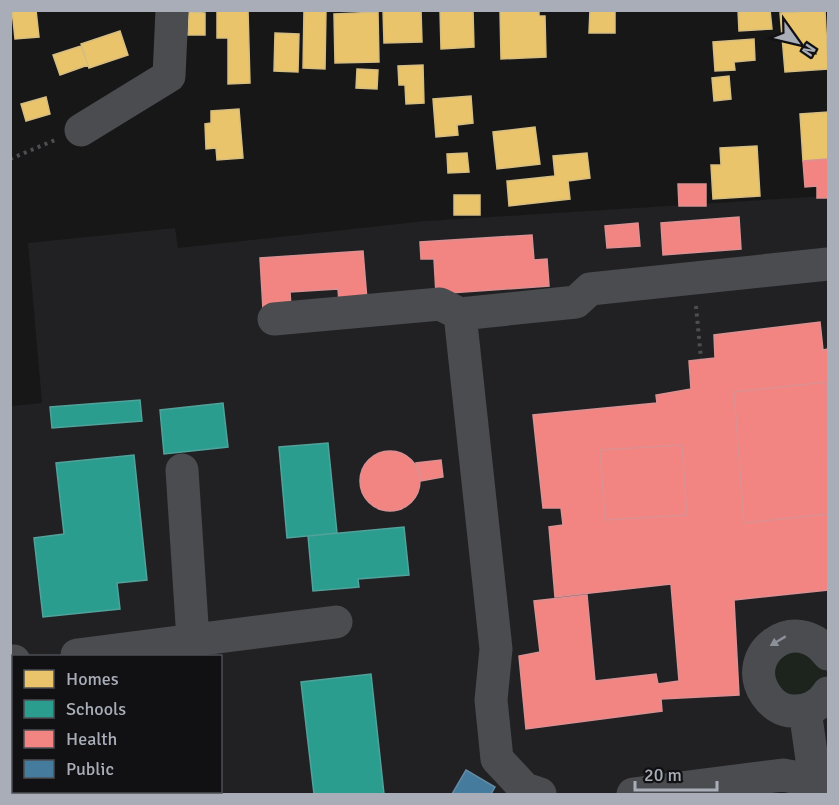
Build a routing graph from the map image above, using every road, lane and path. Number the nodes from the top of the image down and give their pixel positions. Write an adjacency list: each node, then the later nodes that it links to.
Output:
1 (172, 10): 2 (street)
2 (81, 130): 3 (path)
3 (10, 159)
4 (828, 264): 5 (street)
5 (693, 278): 6 (street); 8 (path)
6 (460, 314): 7 (street); 16 (street)
7 (274, 319)
8 (701, 359)
9 (182, 470): 11 (street)
10 (336, 622): 11 (street)
11 (193, 640): 13 (street)
12 (828, 654): 14 (street, one-way to 14)
13 (79, 655)
14 (817, 702): 15 (street)
15 (820, 785): 17 (street)
16 (540, 795)
17 (633, 795)

